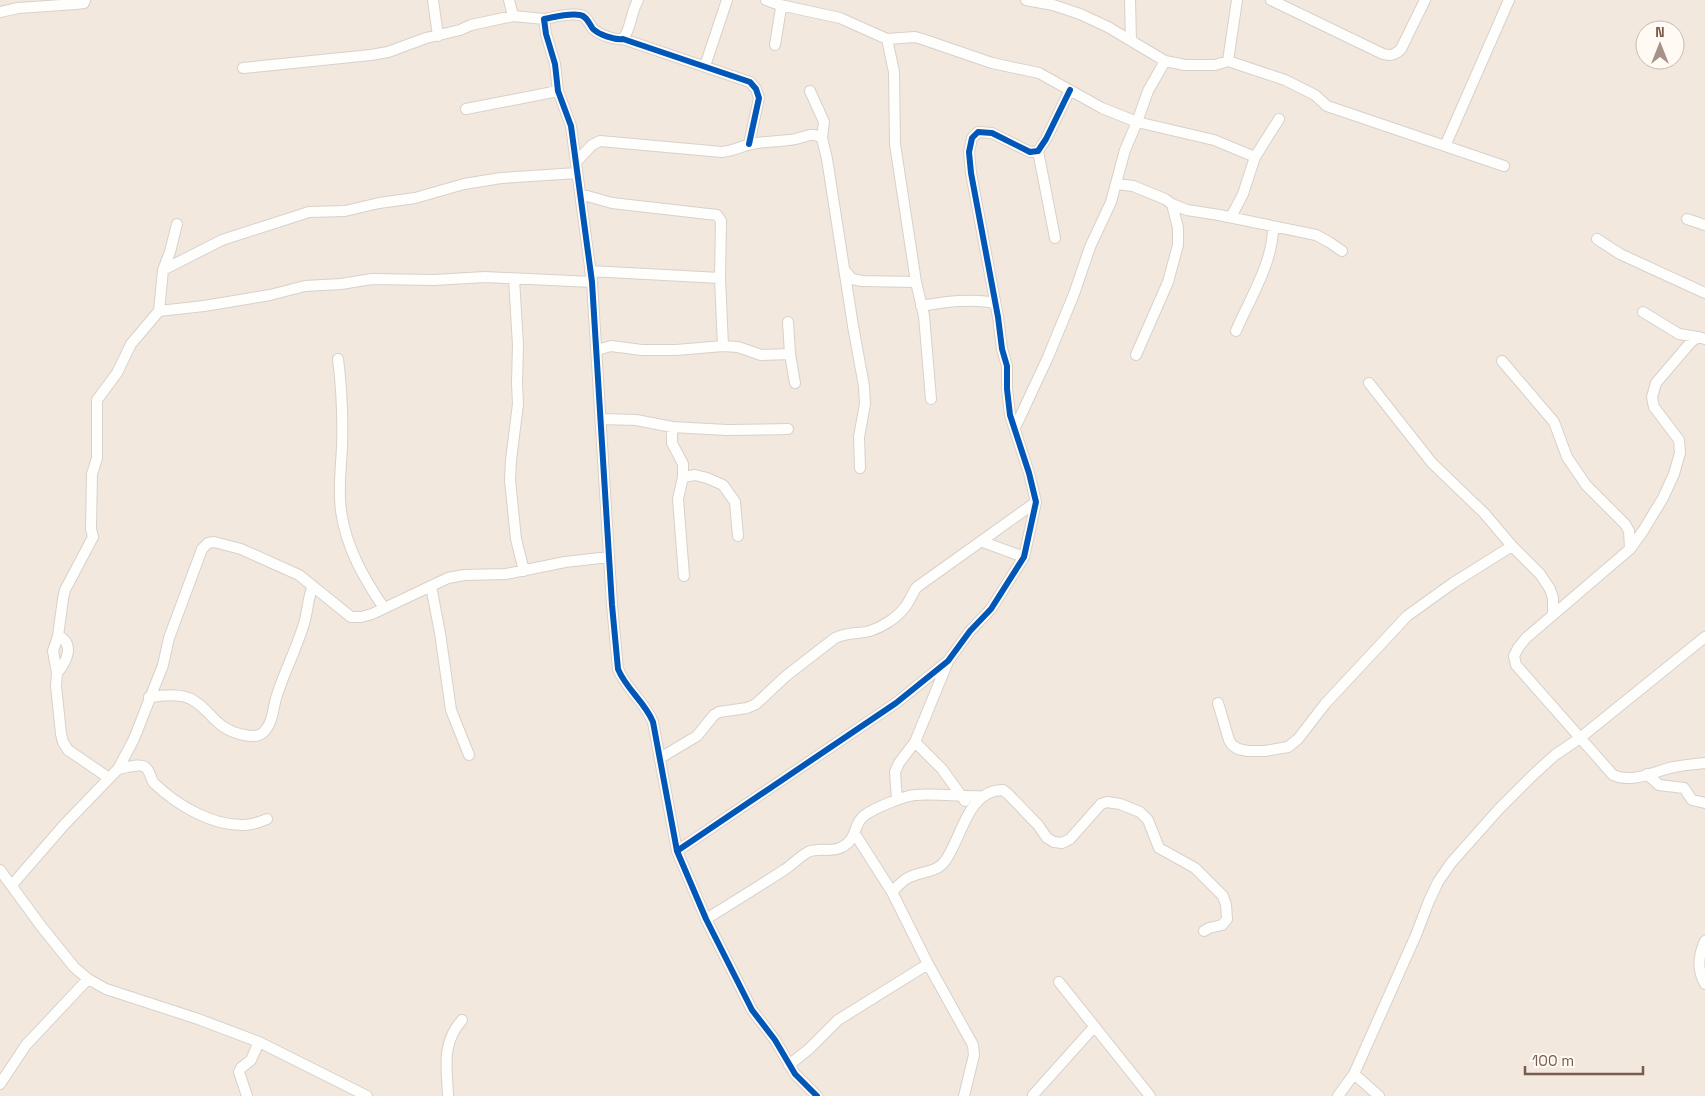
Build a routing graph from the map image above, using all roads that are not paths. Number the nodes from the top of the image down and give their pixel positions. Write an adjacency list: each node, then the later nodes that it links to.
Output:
1 (85, 0): 14 (street)
2 (433, 0): 19 (street)
3 (509, 0): 17 (street)
4 (638, 0): 20 (street)
5 (727, 0): 26 (street)
6 (766, 0): 15 (street)
7 (1026, 0): 13 (street)
8 (1130, 0): 22 (street)
9 (1237, 0): 24 (street)
10 (1271, 0): 11 (street)
11 (1425, 0)
12 (1509, 0): 36 (street)
13 (1053, 2): 22 (street)
14 (16, 4): 16 (street)
15 (780, 5): 21 (street); 23 (street)
16 (0, 12)
17 (513, 16): 18 (street); 19 (street)
18 (544, 18): 20 (street); 29 (street)
19 (438, 36): 27 (street)
20 (623, 39): 26 (street)
21 (887, 39): 28 (street); 59 (street)
22 (1131, 42): 25 (street)
23 (775, 46)
24 (1228, 60): 25 (street); 36 (street)
25 (1165, 61): 33 (street)
26 (705, 66): 35 (street)
27 (243, 68)
28 (1070, 90): 33 (street); 37 (street)
29 (558, 91): 31 (street); 39 (street)
30 (810, 91): 34 (street)
31 (466, 109)
32 (1279, 119): 38 (street)
33 (1137, 122): 38 (street); 42 (street)
34 (822, 138): 35 (street); 53 (street)
35 (749, 144): 39 (street)
36 (1445, 146): 40 (street)
37 (1038, 151): 50 (street); 61 (street)
38 (1255, 157): 45 (street)
39 (576, 162): 41 (street)
40 (1504, 166)
41 (577, 173): 43 (street); 54 (street)
42 (1116, 184): 44 (street); 79 (street)
43 (580, 194): 55 (street); 56 (street)
44 (1172, 204): 45 (street); 71 (street)
45 (1231, 217): 49 (street)
46 (1687, 219): 48 (street)
47 (178, 224): 54 (street)
48 (1705, 225)
49 (1273, 227): 52 (street); 66 (street)
50 (1055, 238)
51 (1597, 239): 60 (street)
52 (1342, 251)
53 (844, 268): 59 (street); 81 (street)
54 (163, 270): 63 (street)
55 (590, 271): 56 (street); 58 (street)
56 (720, 278): 68 (street)
57 (514, 279): 58 (street); 63 (street); 90 (street)
58 (592, 282): 69 (street)
59 (916, 282): 62 (street)
60 (1705, 293)
61 (995, 303): 62 (street); 79 (street)
62 (921, 306): 76 (street)
63 (159, 311): 96 (street)
64 (1643, 312): 67 (street)
65 (788, 322): 70 (street)
66 (1236, 331)
67 (1702, 338): 87 (street)
68 (723, 346): 69 (street); 70 (street)
69 (597, 350): 77 (street)
70 (790, 354): 74 (street)
71 (1136, 355)
72 (338, 359): 94 (street)
73 (1502, 361): 87 (street)
74 (795, 383)
75 (1368, 383): 86 (street)
76 (931, 399)
77 (601, 419): 78 (street); 88 (street)
78 (672, 427): 80 (street); 82 (street)
79 (1014, 428): 83 (street)
80 (788, 429)
81 (860, 468)
82 (683, 477): 84 (street); 91 (street)
83 (1036, 502): 85 (street); 89 (street)
84 (738, 536)
85 (983, 542): 89 (street); 105 (street)
86 (1512, 546): 95 (street); 101 (street)
87 (1630, 549): 95 (street)
88 (609, 557): 90 (street); 105 (street)
89 (1024, 557): 98 (street)
90 (524, 571): 93 (street)
91 (684, 576)
92 (313, 586): 94 (street); 100 (street); 100 (street)
93 (431, 586): 94 (street); 104 (street)
94 (384, 608)
95 (1553, 614): 102 (street)
96 (58, 636): 99 (street); 99 (street)
97 (1705, 637): 102 (street)
98 (948, 661): 103 (street); 117 (street)
99 (57, 673): 109 (street)
100 (149, 697): 107 (street)
101 (1218, 703)
102 (1580, 738): 108 (street); 132 (street)
103 (915, 742): 111 (street); 112 (street)
104 (468, 756)
105 (660, 758): 117 (street)
106 (1705, 763): 108 (street)
107 (118, 769): 109 (street); 115 (street)
108 (1647, 774): 113 (street)
109 (109, 778): 119 (street)
110 (983, 796): 111 (street); 114 (street); 122 (street)
111 (961, 797): 112 (street); 114 (street)
112 (897, 800): 116 (street)
113 (1705, 803)
114 (972, 809): 120 (street)
115 (267, 819)
116 (856, 834): 120 (street); 121 (street)
117 (677, 850): 121 (street)
118 (0, 870): 119 (street)
119 (12, 885): 125 (street)
120 (892, 892): 124 (street)
121 (706, 919): 131 (street)
122 (1204, 931)
123 (1705, 941): 127 (street)
124 (928, 964): 131 (street); 139 (street)
125 (88, 979): 130 (street); 133 (street)
126 (1059, 982): 129 (street)
127 (1705, 984)
128 (462, 1020): 137 (street)
129 (1094, 1027): 134 (street); 140 (street)
130 (259, 1042): 135 (street); 136 (street)
131 (789, 1064): 138 (street)
132 (1354, 1074): 141 (street); 142 (street)
133 (0, 1084)
134 (1032, 1095)
135 (248, 1096)
136 (367, 1096)
137 (448, 1096)
138 (817, 1096)
139 (964, 1096)
140 (1150, 1096)
141 (1338, 1096)
142 (1379, 1096)

